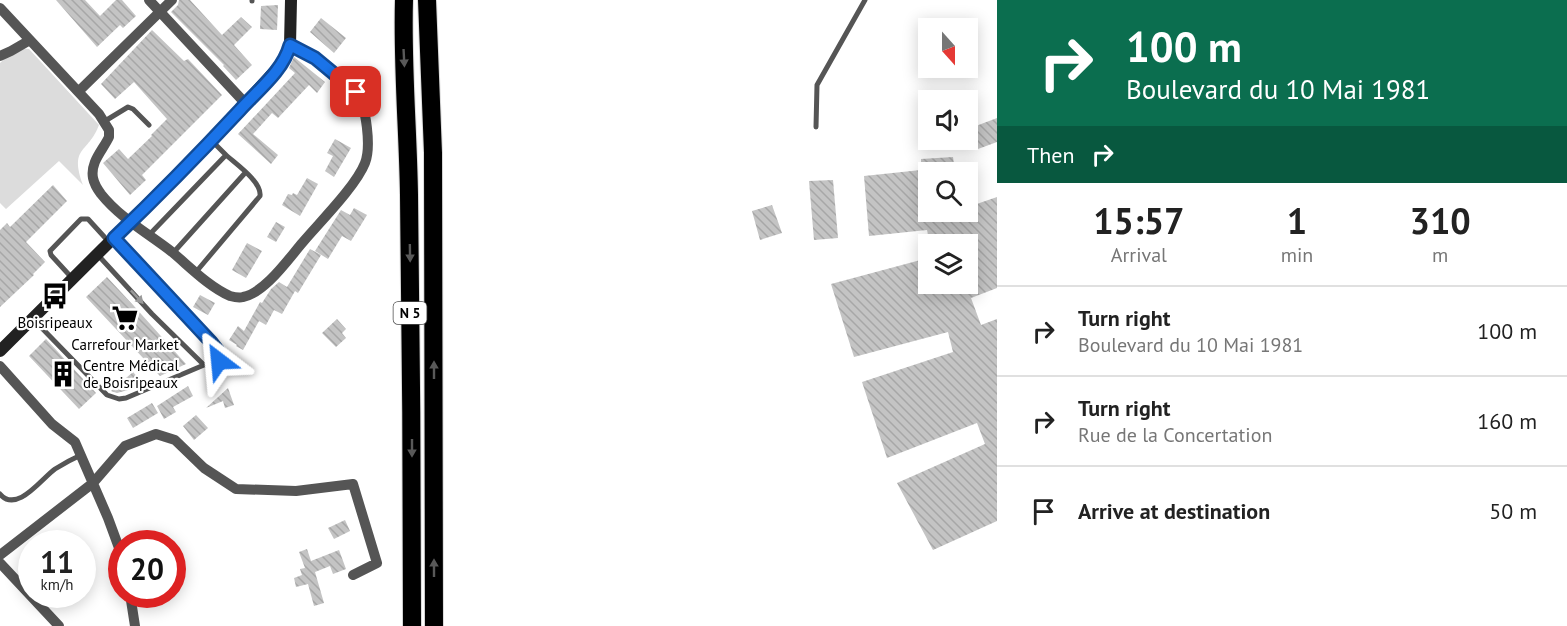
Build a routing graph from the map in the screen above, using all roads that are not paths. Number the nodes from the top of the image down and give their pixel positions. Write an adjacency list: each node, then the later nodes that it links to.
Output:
1 (149, 0): 8 (street)
2 (172, 0): 8 (street)
3 (291, 0): 10 (street)
4 (404, 0): 41 (highway, N 5, one-way to 41)
5 (427, 0): 42 (highway, N 5, one-way to 5)
6 (865, 0): 16 (lane)
7 (0, 8): 9 (street)
8 (160, 11): 12 (street); 13 (street)
9 (30, 40): 11 (street); 12 (street)
10 (290, 45): 13 (street); 25 (street)
11 (0, 56)
12 (79, 91): 14 (street)
13 (246, 104): 17 (street)
14 (105, 121): 15 (lane); 20 (street)
15 (149, 125)
16 (816, 127)
17 (212, 140): 18 (lane); 20 (street)
18 (226, 155): 19 (lane); 21 (lane)
19 (245, 173): 23 (lane); 25 (lane)
20 (131, 222): 21 (street); 22 (street)
21 (149, 235): 23 (street)
22 (112, 240): 24 (street); 26 (lane); 29 (lane)
23 (173, 253): 25 (street)
24 (97, 254): 26 (street); 29 (lane, one-way to 29)
25 (199, 274)
26 (73, 279): 27 (street)
27 (33, 318): 28 (street); 29 (lane)
28 (0, 351)
29 (204, 365)
30 (0, 366): 31 (street)
31 (81, 455): 32 (street); 33 (lane)
32 (93, 483): 34 (street); 35 (street); 37 (street)
33 (0, 494)
34 (112, 530)
35 (0, 555)
36 (0, 563): 39 (street)
37 (353, 575)
38 (132, 608): 40 (street)
39 (59, 626)
40 (135, 626)
41 (412, 626)
42 (434, 626)

